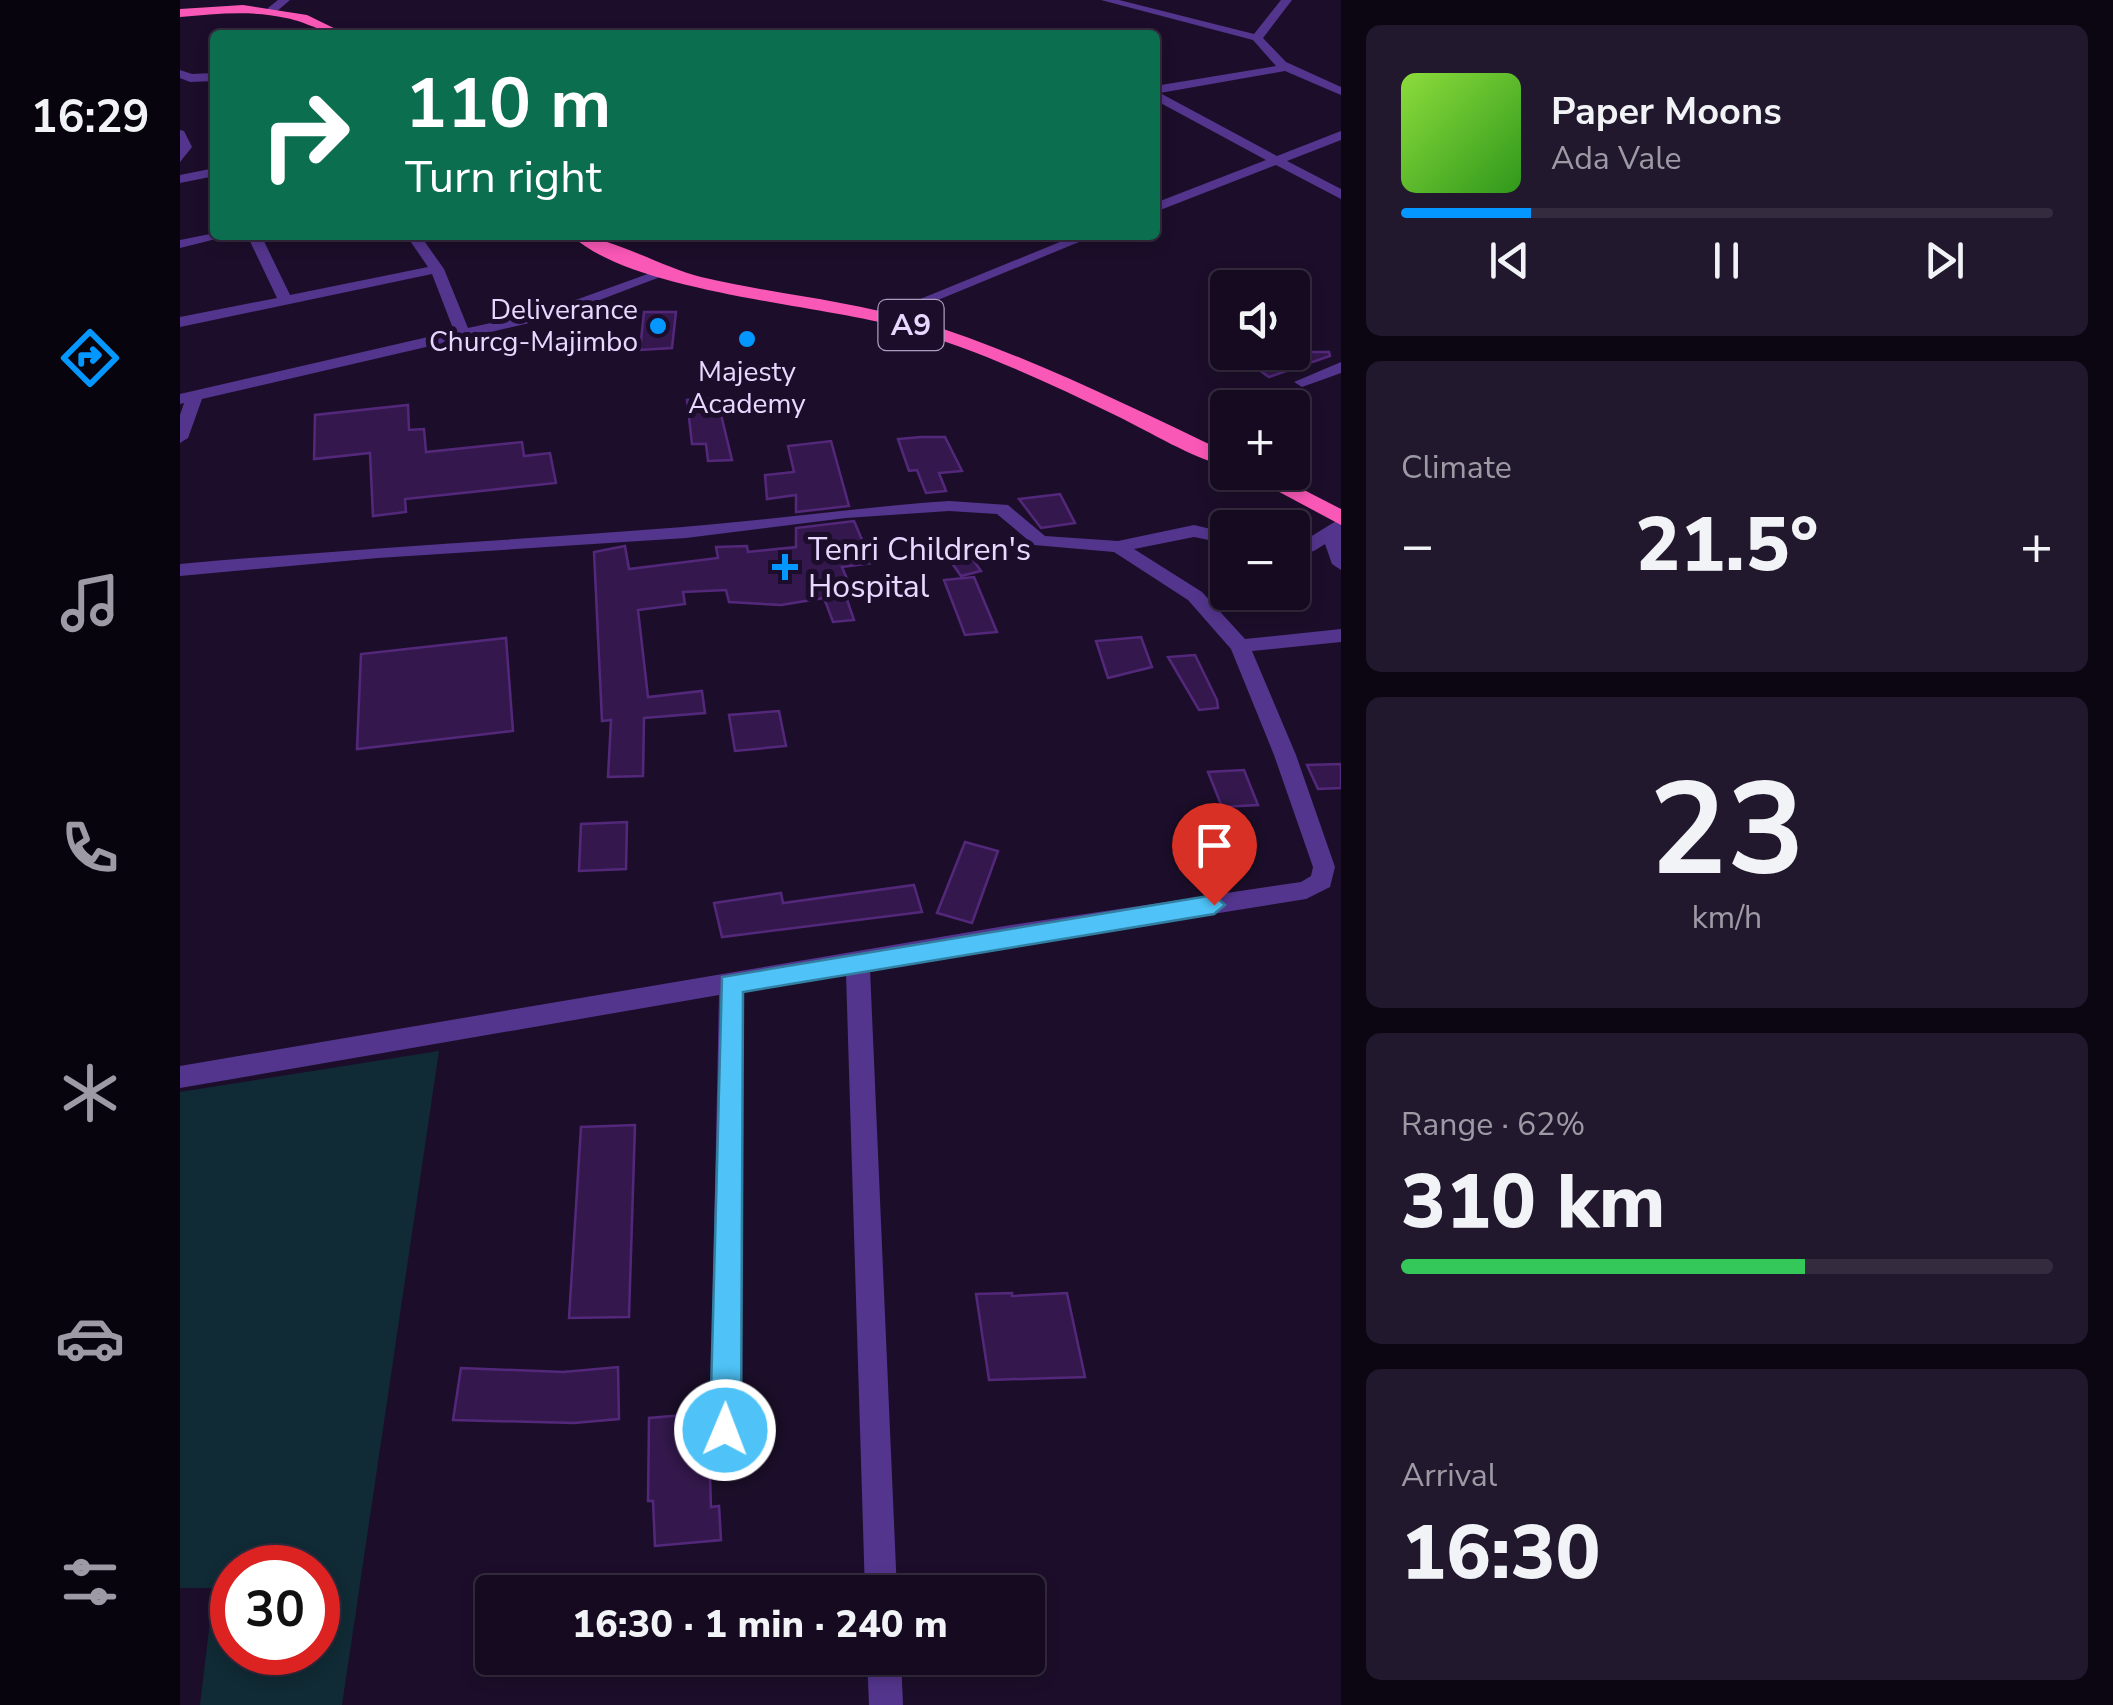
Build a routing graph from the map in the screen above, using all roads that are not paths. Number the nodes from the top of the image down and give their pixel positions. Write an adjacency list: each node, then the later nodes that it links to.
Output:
1 (285, 0): 4 (street)
2 (1106, 0): 7 (street)
3 (1287, 0): 7 (street)
4 (272, 10): 5 (highway); 6 (highway)
5 (180, 14)
6 (331, 30)
7 (1257, 38): 8 (street)
8 (1288, 68): 11 (street); 12 (street)
9 (184, 77): 10 (street)
10 (210, 78)
11 (1160, 92)
12 (1340, 92)
13 (1160, 96): 17 (street)
14 (180, 134): 16 (street)
15 (1340, 135): 17 (street)
16 (180, 158)
17 (1276, 160): 20 (street); 21 (street)
18 (210, 173): 19 (street)
19 (180, 179)
20 (1340, 195)
21 (1160, 206)
22 (210, 238): 27 (street)
23 (256, 240): 30 (street)
24 (417, 240): 28 (street)
25 (590, 240): 29 (highway, A9)
26 (1076, 240): 31 (street)
27 (180, 244)
28 (437, 269): 30 (street); 33 (street)
29 (661, 274): 31 (highway, A9); 33 (street)
30 (284, 297): 32 (street)
31 (882, 318): 38 (highway, A9)
32 (180, 322)
33 (463, 335): 36 (street)
34 (1340, 367): 35 (street)
35 (1302, 382)
36 (187, 398): 37 (street)
37 (180, 438)
38 (1210, 453)
39 (1281, 490): 40 (highway)
40 (1337, 525): 42 (street); 44 (street)
41 (1210, 535): 43 (street)
42 (1310, 540)
43 (1118, 546): 45 (street); 47 (street)
44 (1340, 564)
45 (180, 570)
46 (1340, 635): 47 (street)
47 (1240, 646): 48 (street)
48 (858, 962): 49 (street); 52 (street)
49 (731, 984): 50 (street); 51 (street)
50 (180, 1077)
51 (725, 1430)
52 (881, 1575)
53 (885, 1675): 54 (street)
54 (886, 1705)

